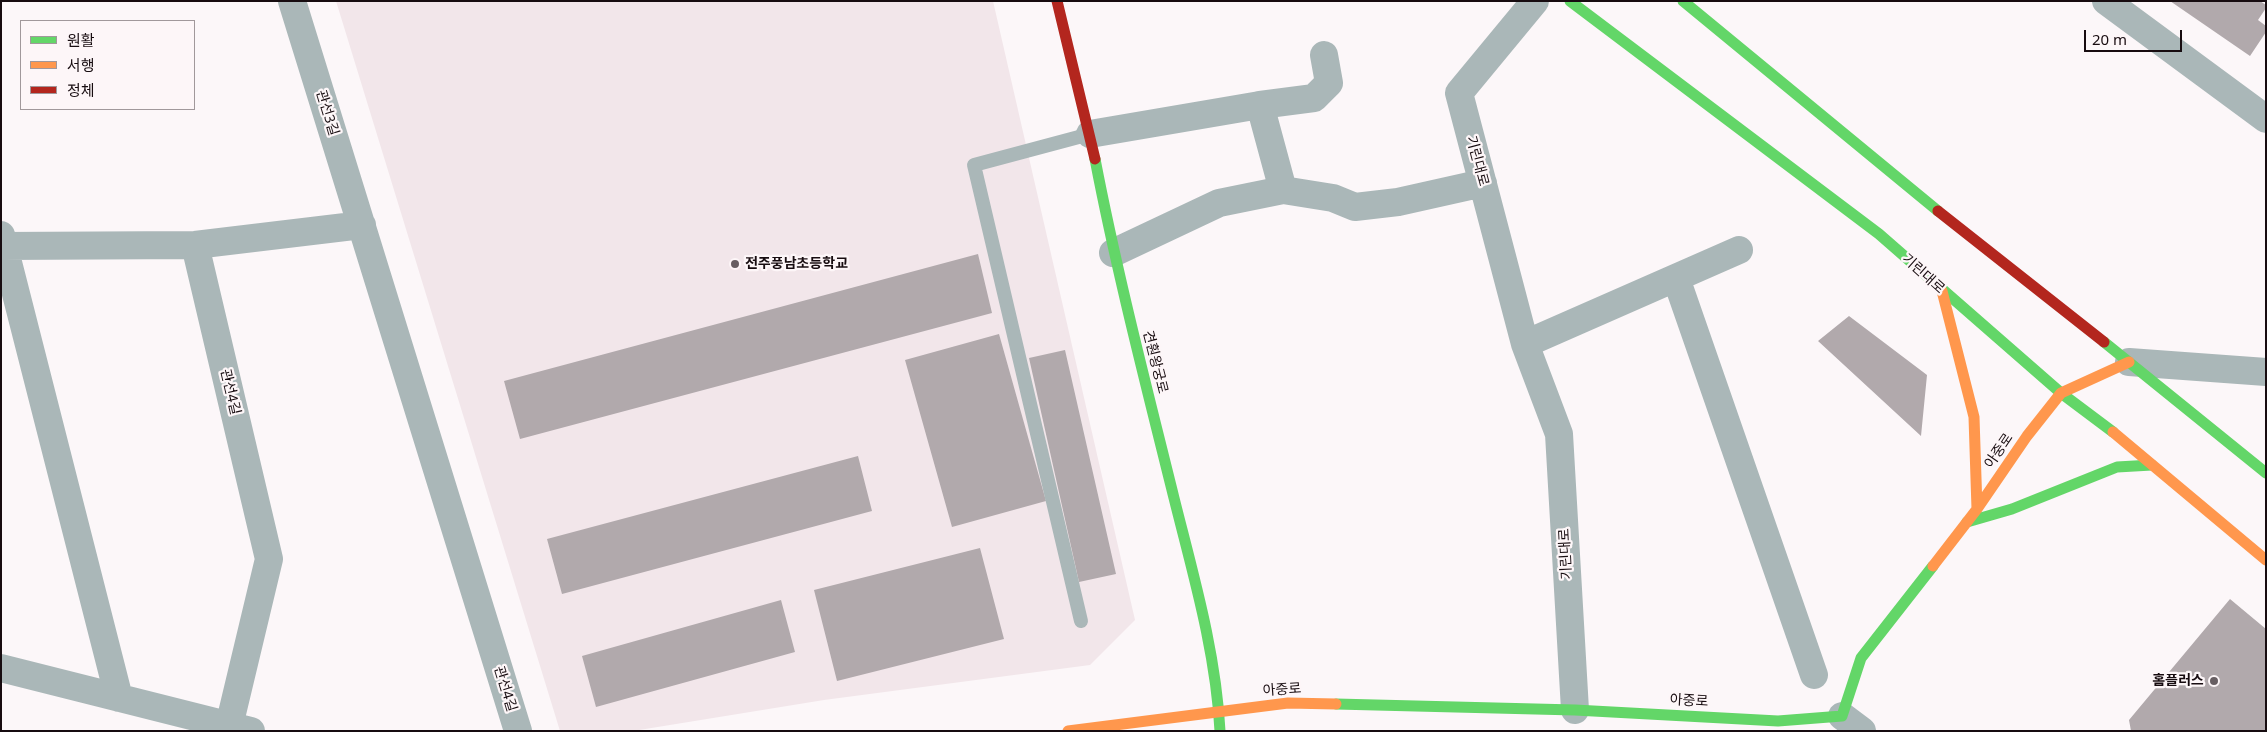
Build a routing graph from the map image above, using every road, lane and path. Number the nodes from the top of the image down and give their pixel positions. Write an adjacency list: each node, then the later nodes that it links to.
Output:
1 (292, 1): 13 (street, 관선3길)
2 (1057, 1): 10 (street, 견훤왕궁로)
3 (1535, 1): 11 (street, 기린대로)
4 (1570, 1): 19 (street, 기린대로)
5 (1683, 1): 21 (street)
6 (2106, 1): 9 (street)
7 (1324, 55): 8 (street)
8 (1260, 105): 10 (street); 12 (street)
9 (2266, 119)
10 (1090, 134): 17 (street, 견훤왕궁로); 30 (lane)
11 (1483, 183): 12 (street); 20 (street, 기린대로)
12 (1283, 190): 17 (street)
13 (362, 225): 15 (street); 23 (street, 관선3길)
14 (2, 242): 15 (street); 33 (street)
15 (195, 245): 37 (street, 관선4길)
16 (1739, 250): 18 (street)
17 (1113, 253): 35 (street, 견훤왕궁로)
18 (1676, 278): 20 (street); 32 (street)
19 (1942, 291): 24 (street, 기린대로); 27 (street)
20 (1525, 344): 34 (street, 기린대로)
21 (2129, 362): 22 (street); 24 (street, 아중로); 26 (street)
22 (2266, 372)
23 (414, 389): 38 (street, 관선4길)
24 (2061, 393): 25 (street, 기린대로); 27 (street, 아중로)
25 (2152, 465): 28 (street); 29 (street, 기린대로)
26 (2266, 473)
27 (1977, 509): 28 (street, 아중로)
28 (1967, 522): 36 (street, 아중로)
29 (2266, 560)
30 (1081, 621)
31 (1, 668): 33 (street, 관선4길)
32 (1814, 676)
33 (119, 698): 37 (street, 관선4길)
34 (1575, 710): 35 (street, 아중로); 36 (street, 아중로)
35 (1219, 711): 39 (street, 아중로); 40 (street, 견훤왕궁로)
36 (1852, 723)
37 (240, 729)
38 (518, 731)
39 (1068, 731)
40 (1220, 731)

